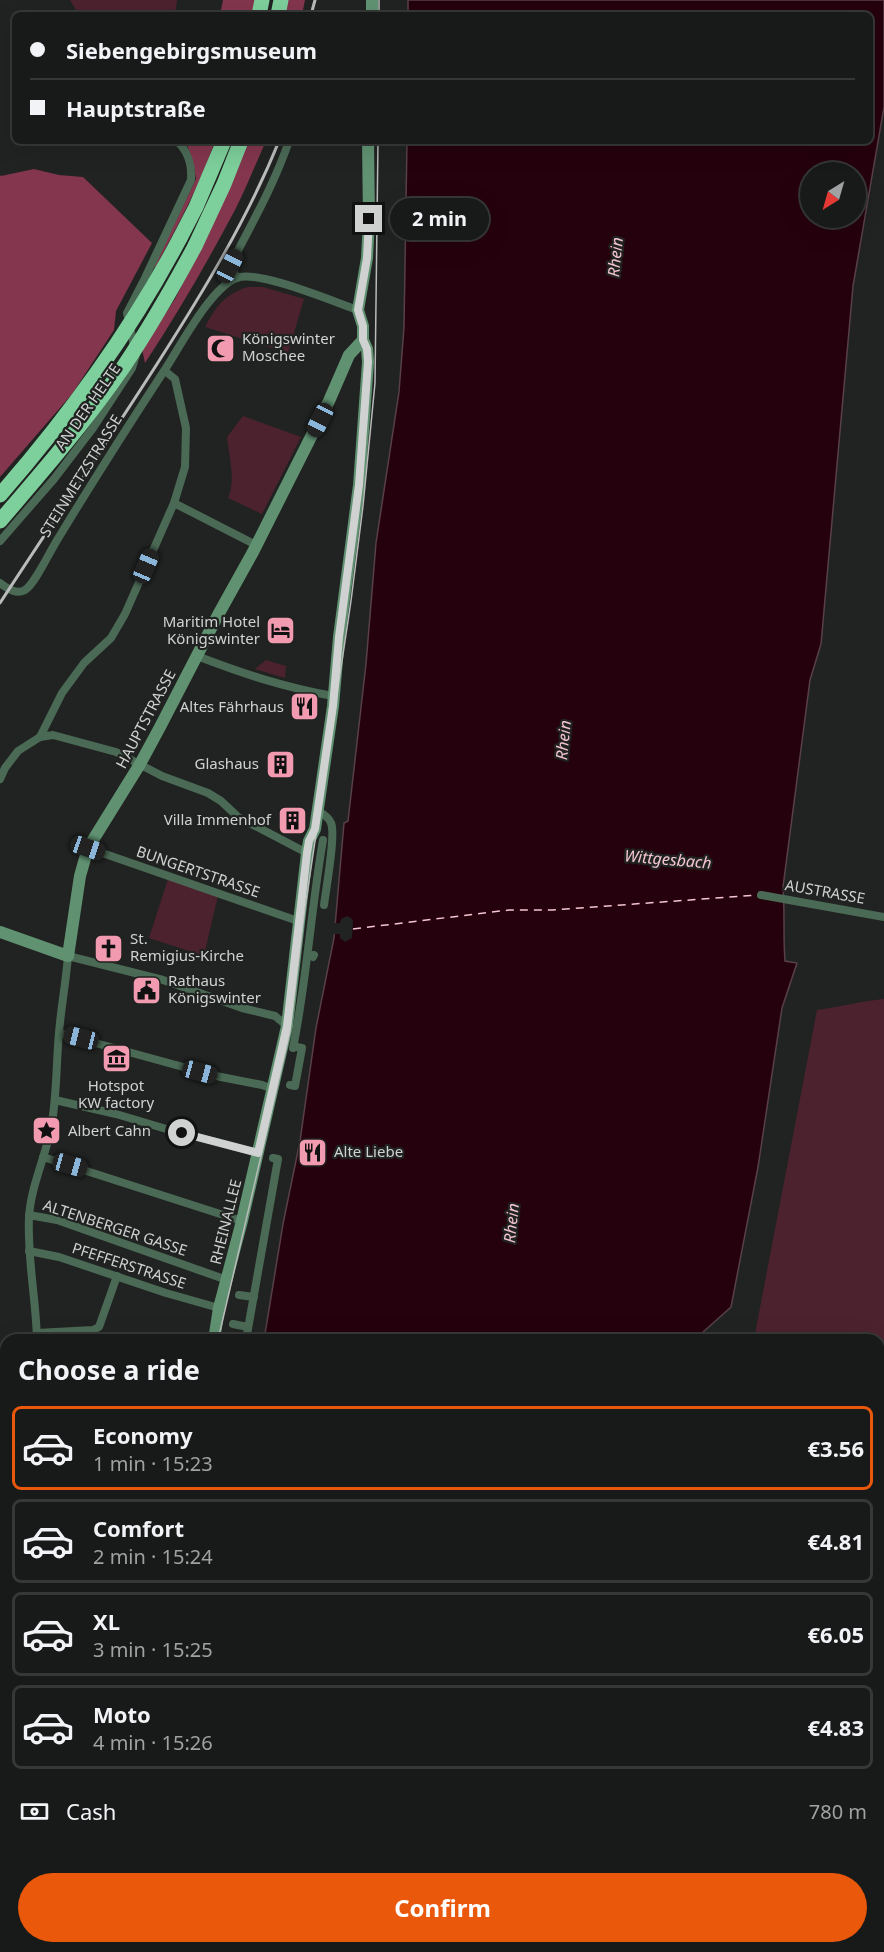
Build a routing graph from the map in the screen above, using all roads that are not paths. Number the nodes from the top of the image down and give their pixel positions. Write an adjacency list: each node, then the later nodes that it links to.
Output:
1 (179, 144): 13 (street, AN DER HELTE)
2 (223, 144): 10 (highway, bridge)
3 (240, 144): 12 (highway, bridge)
4 (288, 144): 6 (street)
5 (368, 144): 7 (street)
6 (237, 278): 7 (street); 9 (street, STEINMETZSTRASSE)
7 (358, 310): 8 (street)
8 (363, 340): 14 (street, HAUPTSTRASSE); 17 (street, RHEINALLEE)
9 (165, 371): 11 (street); 15 (street, STEINMETZSTRASSE)
10 (0, 495)
11 (174, 503): 14 (street); 18 (street)
12 (0, 521)
13 (0, 541)
14 (256, 545): 16 (street, HAUPTSTRASSE)
15 (0, 583)
16 (197, 656): 17 (street); 19 (street, HAUPTSTRASSE)
17 (333, 696): 21 (street, RHEINALLEE)
18 (40, 737): 19 (street); 20 (street)
19 (140, 764): 24 (street, HAUPTSTRASSE); 25 (street)
20 (0, 779)
21 (317, 810): 22 (street, RHEINALLEE); 23 (street, RHEINALLEE)
22 (315, 829): 23 (street); 25 (street, RHEINALLEE)
23 (327, 841): 27 (street, RHEINALLEE); 32 (street, RHEINALLEE)
24 (88, 848): 29 (street, BUNGERTSTRASSE); 31 (street, HAUPTSTRASSE)
25 (307, 853): 29 (street, RHEINALLEE)
26 (761, 895): 28 (street, AUSTRASSE)
27 (324, 905)
28 (884, 916)
29 (298, 921): 32 (street, RHEINALLEE)
30 (1, 933): 31 (street)
31 (68, 956): 32 (street); 33 (street, HAUPTSTRASSE)
32 (292, 1026): 34 (street); 35 (street, RHEINALLEE)
33 (59, 1033): 35 (street); 36 (street, HAUPTSTRASSE)
34 (290, 1085)
35 (273, 1089): 37 (street, RHEINALLEE)
36 (55, 1100): 37 (street); 38 (street, HAUPTSTRASSE)
37 (258, 1153): 41 (street, RHEINALLEE)
38 (43, 1157): 40 (street, HAUPTSTRASSE); 41 (street)
39 (277, 1159): 46 (street)
40 (29, 1215): 42 (street, HAUPTSTRASSE); 44 (street, ALTENBERGER GASSE)
41 (242, 1221): 44 (street, RHEINALLEE)
42 (29, 1251): 43 (street, PFEFFERSTRASSE); 50 (street, HAUPTSTRASSE)
43 (117, 1276): 47 (street, PFEFFERSTRASSE); 51 (street)
44 (227, 1280): 47 (street, RHEINALLEE)
45 (239, 1294): 46 (street)
46 (254, 1298): 49 (street)
47 (219, 1308): 52 (street, RHEINALLEE)
48 (233, 1324): 49 (street)
49 (248, 1328): 53 (street)
50 (37, 1334)
51 (56, 1334)
52 (215, 1334)
53 (247, 1334)

